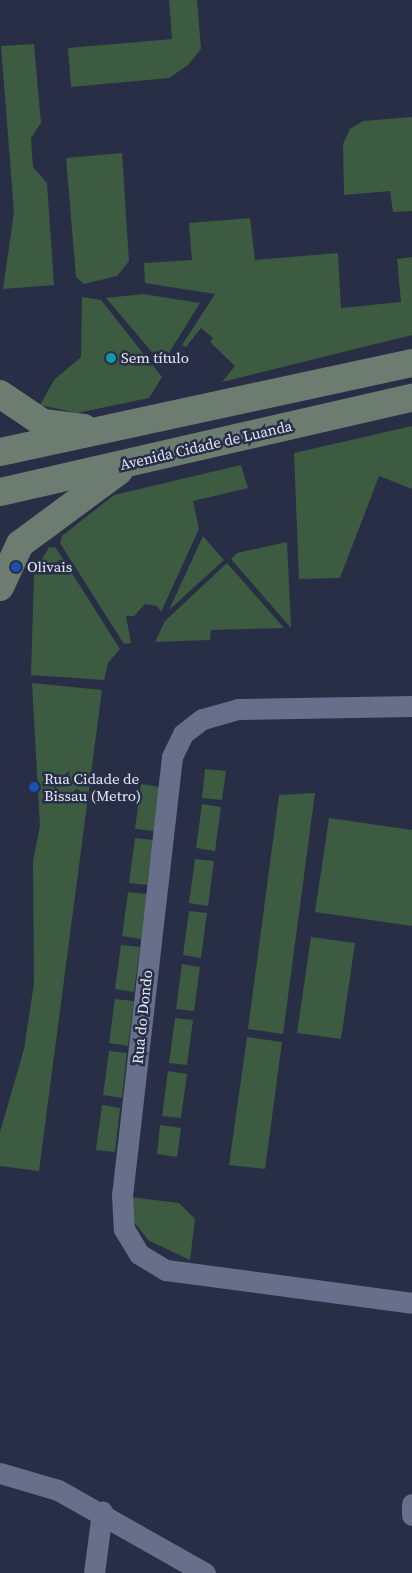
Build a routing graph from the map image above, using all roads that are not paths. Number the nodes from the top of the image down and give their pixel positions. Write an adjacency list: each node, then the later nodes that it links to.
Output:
1 (412, 363): 4 (main road)
2 (0, 394): 4 (main road)
3 (408, 400): 6 (main road, Avenida Cidade de Luanda)
4 (110, 430): 5 (main road)
5 (0, 452)
6 (135, 461): 7 (main road, Avenida Cidade de Luanda); 8 (main road)
7 (0, 492)
8 (0, 587)
9 (412, 706): 10 (street, Rua do Dondo)
10 (412, 1303)
11 (0, 1473): 13 (street)
12 (412, 1504): 14 (street)
13 (102, 1512): 15 (street); 16 (street)
14 (412, 1515)
15 (94, 1573)
16 (205, 1573)

